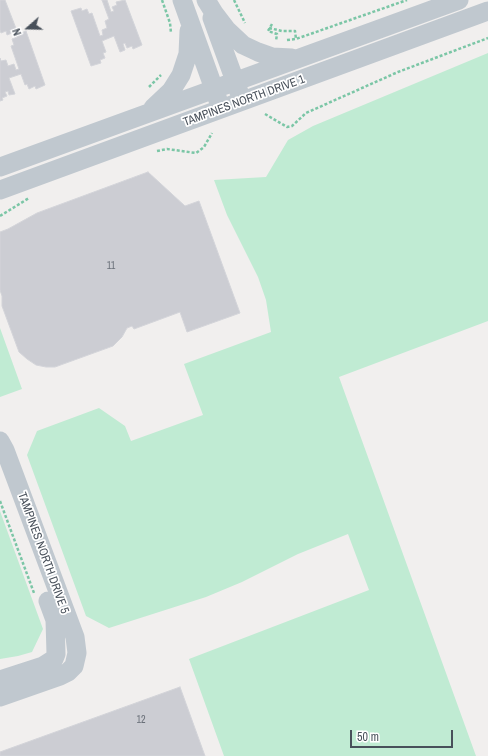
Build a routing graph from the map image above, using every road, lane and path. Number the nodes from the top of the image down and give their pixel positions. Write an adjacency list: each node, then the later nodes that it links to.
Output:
1 (162, 0): 12 (path)
2 (206, 0): 16 (street); 17 (street)
3 (234, 0): 9 (path)
4 (407, 0): 13 (path)
5 (459, 0): 16 (street, TAMPINES NORTH DRIVE 1)
6 (185, 9): 18 (street); 22 (street)
7 (488, 11): 19 (street, TAMPINES NORTH DRIVE 1)
8 (272, 24): 10 (path)
9 (248, 26)
10 (269, 28): 13 (path); 14 (path)
11 (488, 38): 21 (path)
12 (172, 39)
13 (296, 39): 15 (path)
14 (269, 40)
15 (285, 41)
16 (297, 58): 17 (street, TAMPINES NORTH DRIVE 1)
17 (235, 81): 18 (street, TAMPINES NORTH DRIVE 1); 19 (street)
18 (214, 89): 20 (street); 22 (street, TAMPINES NORTH DRIVE 1)
19 (242, 101): 20 (street, TAMPINES NORTH DRIVE 1)
20 (221, 109): 25 (street, TAMPINES NORTH DRIVE 1)
21 (265, 114)
22 (142, 115): 23 (street, TAMPINES NORTH DRIVE 1)
23 (118, 124): 25 (street); 27 (street, TAMPINES NORTH DRIVE 1)
24 (212, 133): 26 (path)
25 (125, 144): 28 (street, TAMPINES NORTH DRIVE 1)
26 (153, 152)
27 (0, 167)
28 (0, 190)
29 (34, 196): 30 (path)
30 (0, 216)
31 (0, 441): 36 (street, TAMPINES NORTH DRIVE 5)
32 (0, 474): 35 (street, TAMPINES NORTH DRIVE 5)
33 (0, 501): 34 (path)
34 (37, 599)
35 (56, 654): 36 (street); 37 (street)
36 (74, 666): 38 (street)
37 (0, 680)
38 (0, 697)

